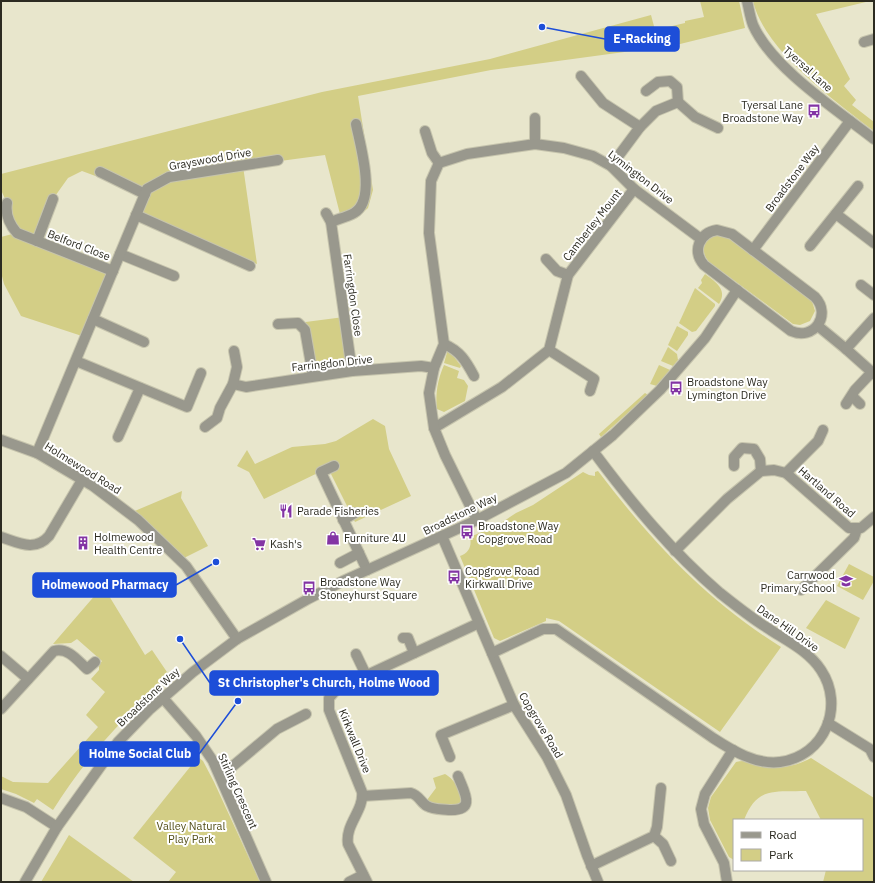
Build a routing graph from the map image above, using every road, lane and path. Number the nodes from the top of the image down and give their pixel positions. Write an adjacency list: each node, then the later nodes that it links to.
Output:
1 (747, 1): 8 (street, Tyersal Lane)
2 (874, 39): 3 (street)
3 (864, 42)
4 (580, 76): 10 (street)
5 (646, 91): 6 (street)
6 (678, 102): 10 (street); 11 (street)
7 (535, 118): 14 (street)
8 (850, 121): 13 (street, Tyersal Lane); 32 (street, Broadstone Way)
9 (356, 124): 26 (street)
10 (640, 127): 17 (street)
11 (718, 128)
12 (425, 131): 16 (street)
13 (874, 139)
14 (536, 144): 16 (street, Lymington Drive); 17 (street, Lymington Drive)
15 (278, 160): 21 (street, Grayswood Drive)
16 (439, 163): 47 (street)
17 (611, 166): 20 (street, Lymington Drive)
18 (100, 172): 21 (street)
19 (858, 186): 24 (street)
20 (634, 189): 28 (street, Lymington Drive); 37 (street, Camberley Mount)
21 (145, 194): 25 (street, Grayswood Drive)
22 (54, 199): 29 (street, Belford Close)
23 (7, 203): 29 (street, Belford Close)
24 (836, 214): 30 (street); 31 (street)
25 (136, 215): 33 (street, Grayswood Drive); 35 (street)
26 (328, 217): 27 (street); 53 (street, Farringdon Close)
27 (342, 222)
28 (701, 239): 32 (street); 40 (street)
29 (37, 241): 36 (street, Belford Close)
30 (874, 243)
31 (810, 246)
32 (753, 250): 45 (street)
33 (120, 254): 36 (street, Grayswood Drive); 38 (street)
34 (546, 259): 37 (street, Camberley Mount)
35 (250, 266)
36 (113, 271): 43 (street, Grayswood Drive)
37 (568, 275): 49 (street, Camberley Mount)
38 (174, 276)
39 (861, 285): 41 (street)
40 (737, 290): 45 (street); 67 (street, Broadstone Way)
41 (874, 295)
42 (874, 318): 48 (street)
43 (92, 319): 46 (street); 51 (street, Grayswood Drive)
44 (278, 324): 56 (street)
45 (818, 326): 48 (street)
46 (144, 342)
47 (444, 344): 52 (street); 57 (street)
48 (846, 349): 55 (street)
49 (550, 350): 60 (street); 63 (street)
50 (234, 351): 58 (street)
51 (76, 361): 59 (street); 68 (street, Grayswood Drive)
52 (434, 368): 53 (street, Farringdon Drive); 63 (street)
53 (352, 371): 56 (street, Farringdon Drive)
54 (201, 373): 59 (street)
55 (873, 373): 61 (street)
56 (313, 376): 58 (street, Farringdon Drive)
57 (474, 376)
58 (233, 384): 62 (street)
59 (140, 388): 65 (street)
60 (590, 391)
61 (860, 404)
62 (205, 427)
63 (434, 428): 77 (street)
64 (823, 430): 72 (street)
65 (118, 437)
66 (1, 440): 68 (street, Holmewood Road)
67 (593, 451): 77 (street, Broadstone Way); 81 (street, Dane Hill Drive)
68 (37, 453): 73 (street, Holmewood Road)
69 (334, 466): 76 (street)
70 (734, 466): 71 (street)
71 (760, 472): 72 (street, Hartland Road); 81 (street)
72 (786, 472): 78 (street, Hartland Road)
73 (82, 480): 80 (street); 88 (street, Holmewood Road)
74 (355, 513): 76 (street)
75 (874, 517): 78 (street, Hartland Road)
76 (343, 520): 82 (street)
77 (477, 520): 79 (street, Broadstone Way)
78 (857, 529): 85 (street)
79 (442, 536): 84 (street, Broadstone Way); 86 (street, Copgrove Road)
80 (1, 537)
81 (675, 551): 100 (street, Dane Hill Drive)
82 (359, 553): 83 (street); 84 (street)
83 (340, 563)
84 (367, 570): 88 (street, Broadstone Way)
85 (801, 590)
86 (479, 623): 89 (street, Kirkwall Drive); 90 (street, Copgrove Road)
87 (403, 638): 89 (street)
88 (237, 639): 96 (street, Broadstone Way)
89 (414, 653): 94 (street, Kirkwall Drive)
90 (492, 653): 97 (street, Copgrove Road); 101 (street, Dane Hill Drive)
91 (356, 654): 94 (street)
92 (1, 656): 95 (street)
93 (94, 662): 95 (street)
94 (366, 675): 107 (street, Kirkwall Drive)
95 (28, 679): 98 (street)
96 (163, 698): 104 (street, Stirling Crescent); 109 (street, Broadstone Way)
97 (514, 706): 102 (street); 112 (street, Copgrove Road)
98 (1, 709)
99 (306, 714): 104 (street)
100 (828, 724): 101 (street, Dane Hill Drive); 103 (street)
101 (733, 750): 118 (street)
102 (450, 757)
103 (874, 757)
104 (221, 776): 115 (street, Stirling Crescent)
105 (458, 776): 107 (street)
106 (661, 788): 110 (street)
107 (362, 796): 113 (street)
108 (1, 798): 109 (street)
109 (57, 828): 114 (street, Broadstone Way)
110 (654, 836): 111 (street); 112 (street)
111 (670, 861)
112 (591, 866): 117 (street, Copgrove Road)
113 (365, 878): 116 (street)
114 (25, 882)
115 (266, 882)
116 (349, 882)
117 (598, 882)
118 (727, 882)

